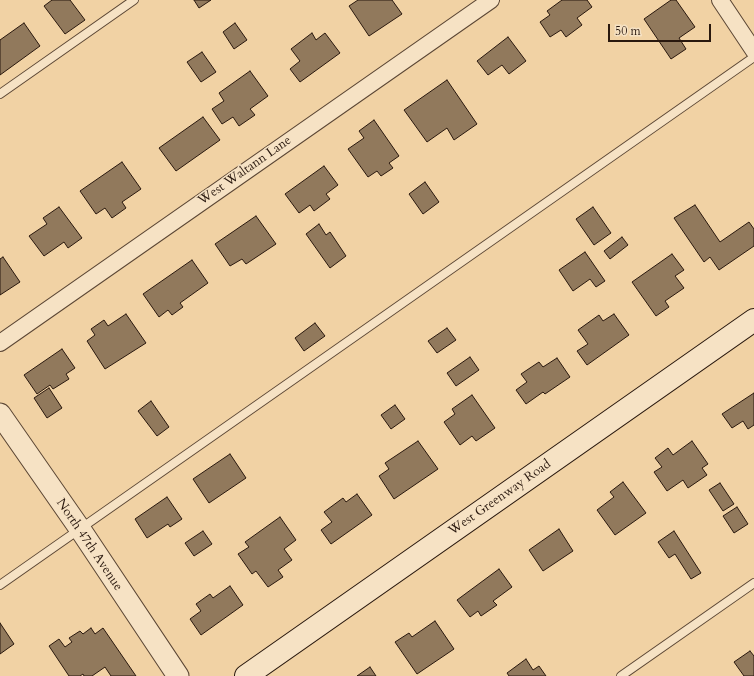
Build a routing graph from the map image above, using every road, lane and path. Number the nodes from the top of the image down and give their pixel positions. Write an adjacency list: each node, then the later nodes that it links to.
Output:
1 (134, 0): 6 (lane)
2 (490, 0): 8 (street, West Waltann Lane)
3 (720, 0): 4 (street)
4 (754, 51)
5 (754, 57): 10 (lane)
6 (0, 94)
7 (754, 320): 14 (main road, West Greenway Road)
8 (0, 343)
9 (0, 414): 10 (street, North 47th Avenue)
10 (80, 529): 12 (lane); 13 (street, North 47th Avenue)
11 (754, 583): 15 (lane)
12 (0, 585)
13 (178, 676)
14 (246, 676)
15 (621, 676)

